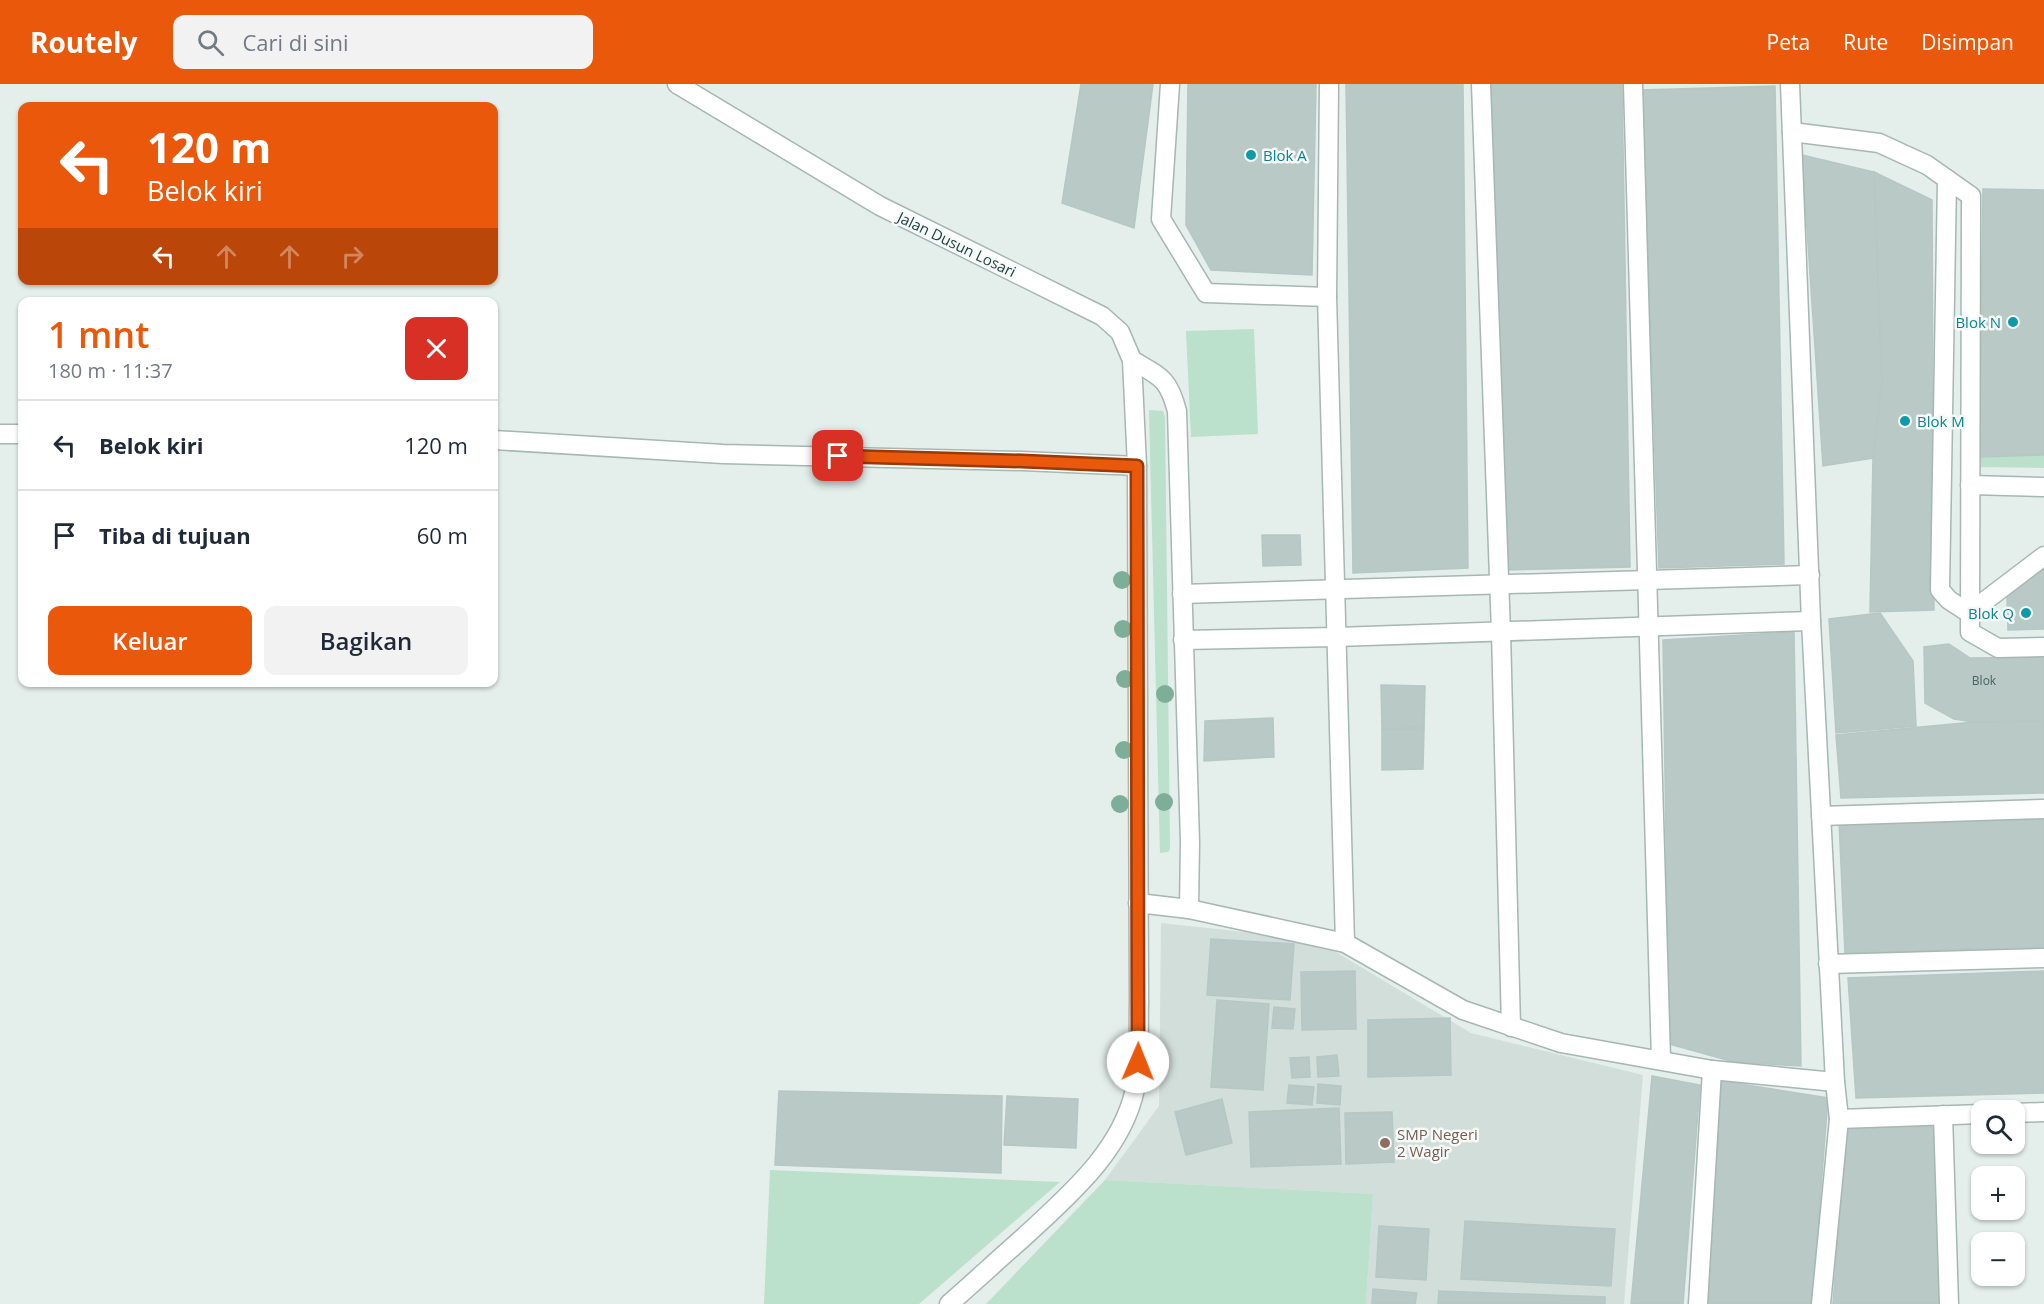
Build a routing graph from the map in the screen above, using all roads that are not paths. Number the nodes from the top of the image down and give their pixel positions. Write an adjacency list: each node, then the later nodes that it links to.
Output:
1 (677, 84): 10 (street, Jalan Dusun Losari)
2 (1170, 84): 9 (street)
3 (1329, 84): 9 (street)
4 (1481, 84): 20 (street)
5 (1633, 84): 19 (street)
6 (1790, 84): 7 (street)
7 (1792, 132): 8 (street); 18 (street)
8 (1947, 178): 15 (street); 23 (street)
9 (1327, 297): 21 (street)
10 (1132, 360): 14 (street, Jalan Dusun Losari); 22 (street)
11 (0, 434): 12 (street)
12 (18, 434)
13 (498, 440): 14 (street)
14 (1137, 466): 32 (street, Jalan Dusun Losari)
15 (1970, 485): 16 (street); 23 (street)
16 (2044, 488)
17 (2044, 556): 23 (street)
18 (1810, 575): 19 (street); 24 (street)
19 (1647, 580): 20 (street); 25 (street)
20 (1500, 585): 21 (street); 26 (street)
21 (1336, 590): 22 (street); 27 (street)
22 (1182, 594): 28 (street)
23 (1969, 613): 29 (street)
24 (1812, 621): 25 (street); 31 (street)
25 (1648, 627): 26 (street); 38 (street)
26 (1501, 632): 27 (street); 37 (street)
27 (1337, 637): 28 (street); 34 (street)
28 (1183, 640): 33 (street)
29 (2044, 647)
30 (2044, 809): 31 (street)
31 (1821, 816): 36 (street)
32 (1138, 903): 33 (street); 46 (street, Jalan Dusun Losari)
33 (1189, 909): 34 (street)
34 (1346, 943): 37 (street)
35 (2044, 958): 36 (street)
36 (1828, 964): 40 (street)
37 (1511, 1027): 38 (street)
38 (1661, 1060): 39 (street)
39 (1712, 1070): 40 (street); 47 (street)
40 (1835, 1082): 45 (street)
41 (2044, 1112): 42 (street)
42 (2025, 1113)
43 (1971, 1114): 44 (street)
44 (1943, 1115): 45 (street); 49 (street)
45 (1839, 1119): 48 (street)
46 (949, 1304)
47 (1698, 1304)
48 (1821, 1304)
49 (1949, 1304)

